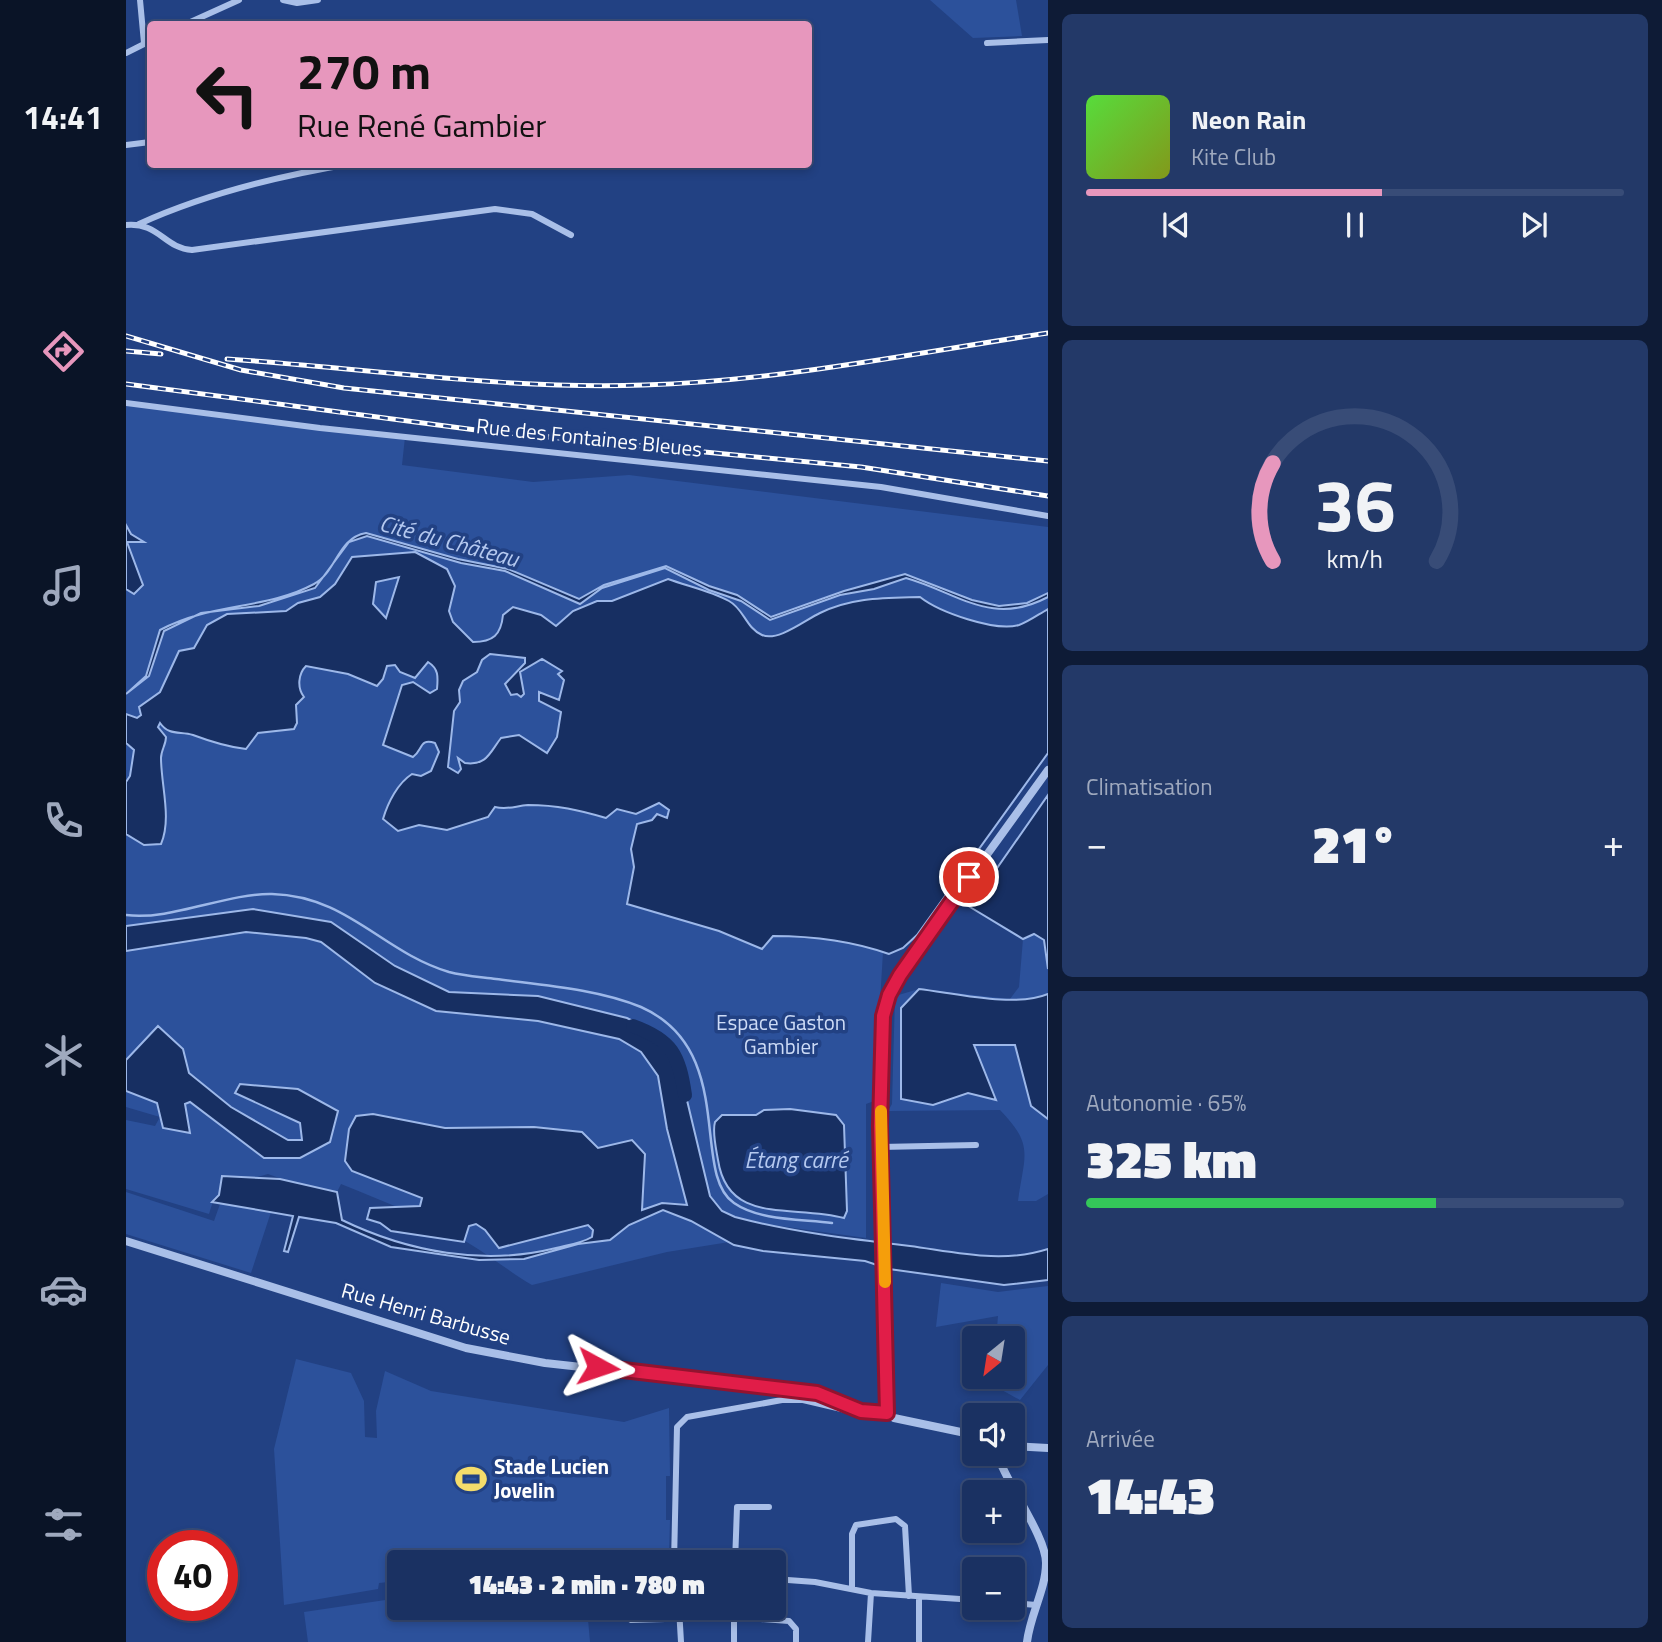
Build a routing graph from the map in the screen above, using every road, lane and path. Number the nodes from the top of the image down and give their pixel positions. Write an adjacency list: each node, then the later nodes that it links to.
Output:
1 (140, 0): 7 (street)
2 (239, 0): 5 (street)
3 (284, 0): 4 (street)
4 (318, 0)
5 (193, 21)
6 (1048, 40): 8 (street)
7 (147, 42): 9 (street)
8 (987, 43)
9 (126, 53)
10 (147, 142): 11 (street)
11 (126, 145)
12 (326, 168): 13 (street)
13 (139, 224): 14 (street); 15 (street)
14 (126, 225)
15 (571, 235)
16 (126, 403): 17 (street, Rue des Fontaines Bleues)
17 (1048, 516)
18 (1048, 770): 20 (street)
19 (976, 1145): 20 (street)
20 (881, 1147): 23 (street)
21 (126, 1241): 22 (street, Rue Henri Barbusse)
22 (855, 1409): 23 (street, Rue Henri Barbusse); 29 (street)
23 (887, 1413): 24 (street, Rue Henri Barbusse)
24 (962, 1432)
25 (1025, 1447): 26 (street)
26 (1048, 1448)
27 (1002, 1466): 38 (street)
28 (769, 1507): 30 (street)
29 (674, 1550)
30 (735, 1550)
31 (786, 1580): 32 (street)
32 (852, 1589): 33 (street); 34 (street)
33 (871, 1592): 34 (street); 46 (street)
34 (909, 1596): 35 (street)
35 (919, 1597): 36 (street); 47 (street)
36 (962, 1599)
37 (1048, 1599): 38 (street)
38 (1037, 1601): 39 (street); 48 (street)
39 (1025, 1602)
40 (680, 1620): 43 (street)
41 (734, 1620): 44 (street)
42 (775, 1620): 45 (street)
43 (681, 1642)
44 (734, 1642)
45 (796, 1642)
46 (869, 1642)
47 (919, 1642)
48 (1027, 1642)

